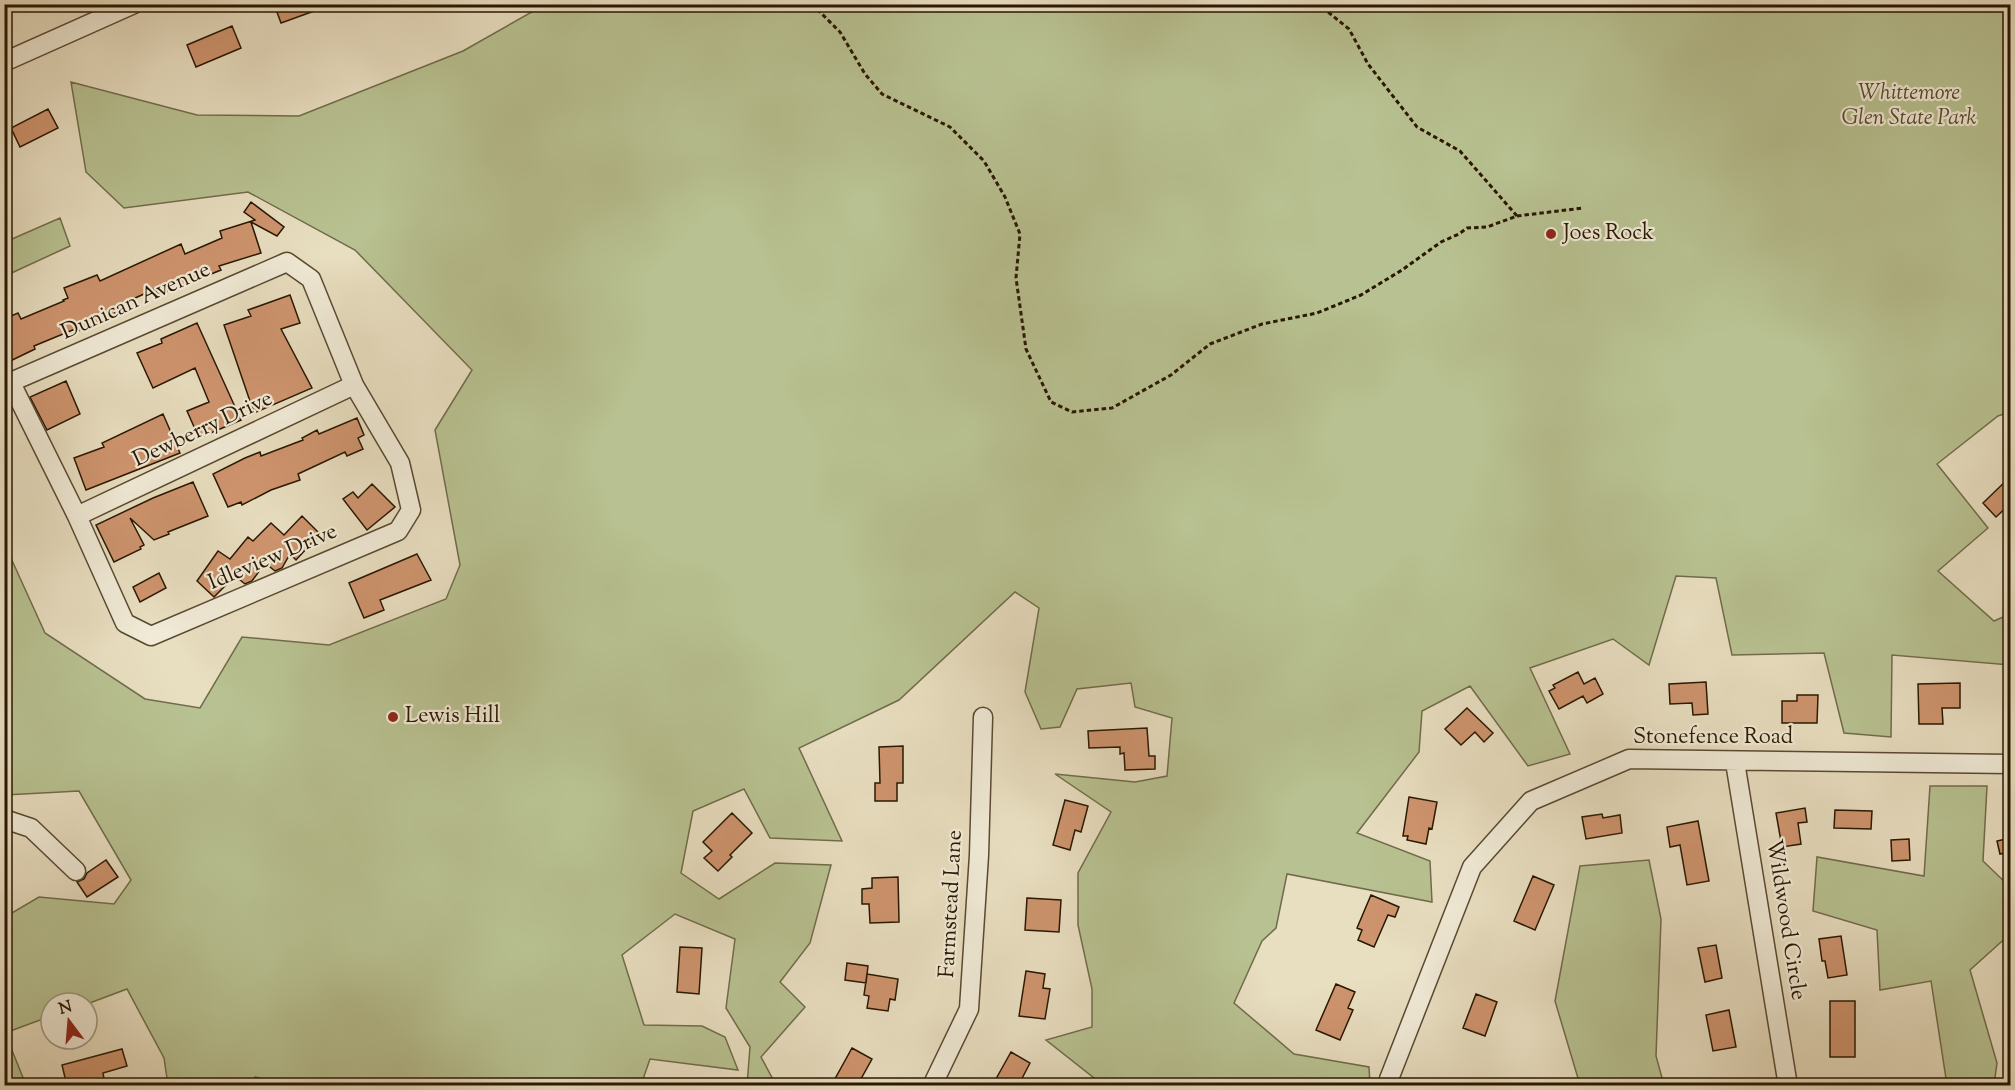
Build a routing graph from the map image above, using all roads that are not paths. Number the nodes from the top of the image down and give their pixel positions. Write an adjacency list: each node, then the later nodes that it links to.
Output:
1 (134, 4): 2 (street)
2 (4, 62)
3 (8, 384): 4 (street, Dunican Avenue); 5 (street)
4 (354, 385): 5 (street, Dewberry Drive); 5 (street, Idleview Drive)
5 (77, 516)
6 (983, 717): 11 (street, Farmstead Lane)
7 (1735, 762): 8 (street, Stonefence Road); 12 (street, Stonefence Road); 13 (street, Wildwood Circle)
8 (2010, 764)
9 (4, 819): 10 (street)
10 (76, 871)
11 (932, 1086)
12 (1390, 1086)
13 (1788, 1086)

